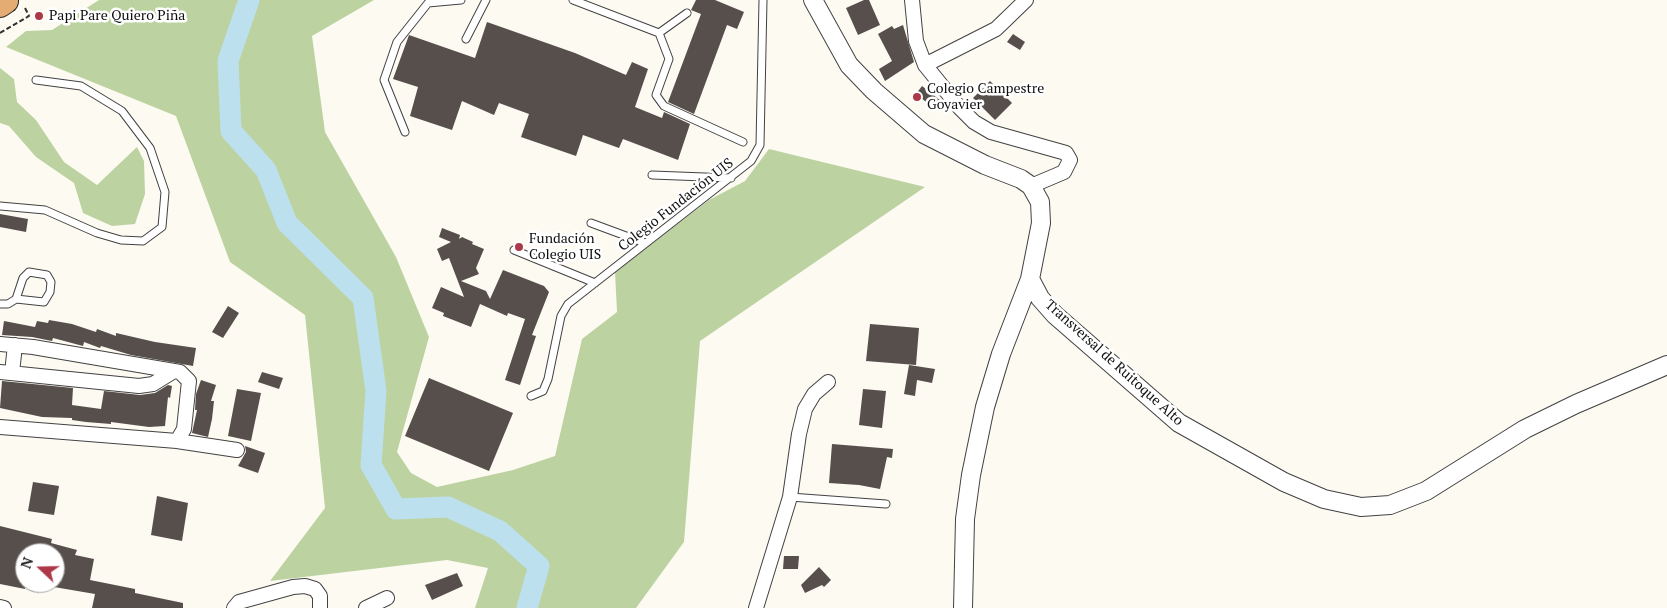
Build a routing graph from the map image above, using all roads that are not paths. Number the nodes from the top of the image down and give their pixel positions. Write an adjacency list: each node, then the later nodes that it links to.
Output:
1 (460, 0): 13 (lane)
2 (486, 0): 10 (lane)
3 (573, 0): 9 (lane)
4 (763, 0): 16 (lane, Colegio Fundación UIS)
5 (813, 0): 17 (street)
6 (912, 0): 11 (street)
7 (1026, 0): 11 (street)
8 (688, 14): 9 (lane)
9 (658, 33): 14 (lane)
10 (466, 39)
11 (925, 65): 17 (street)
12 (36, 80): 18 (lane)
13 (405, 132)
14 (743, 142)
15 (652, 175): 16 (lane)
16 (732, 178): 20 (lane, Colegio Fundación UIS)
17 (1031, 186): 22 (street)
18 (0, 206)
19 (591, 223): 20 (lane)
20 (645, 244): 23 (lane, Colegio Fundación UIS)
21 (514, 250): 23 (lane)
22 (1030, 279): 28 (street, Transversal de Ruitoque Alto); 45 (street)
23 (595, 282): 32 (lane, Colegio Fundación UIS)
24 (16, 299): 24 (lane); 25 (lane)
25 (0, 304)
26 (0, 344): 27 (street)
27 (15, 345): 29 (street); 30 (street)
28 (1667, 365)
29 (174, 371): 30 (street); 34 (street)
30 (6, 373)
31 (828, 382): 36 (street)
32 (531, 396)
33 (0, 427): 34 (street)
34 (176, 441): 35 (street)
35 (237, 450)
36 (790, 497): 37 (lane); 44 (street)
37 (886, 504)
38 (388, 598): 43 (street)
39 (0, 607): 40 (street)
40 (4, 608)
41 (234, 608): 42 (street)
42 (320, 608)
43 (368, 608)
44 (756, 608)
45 (963, 608)

